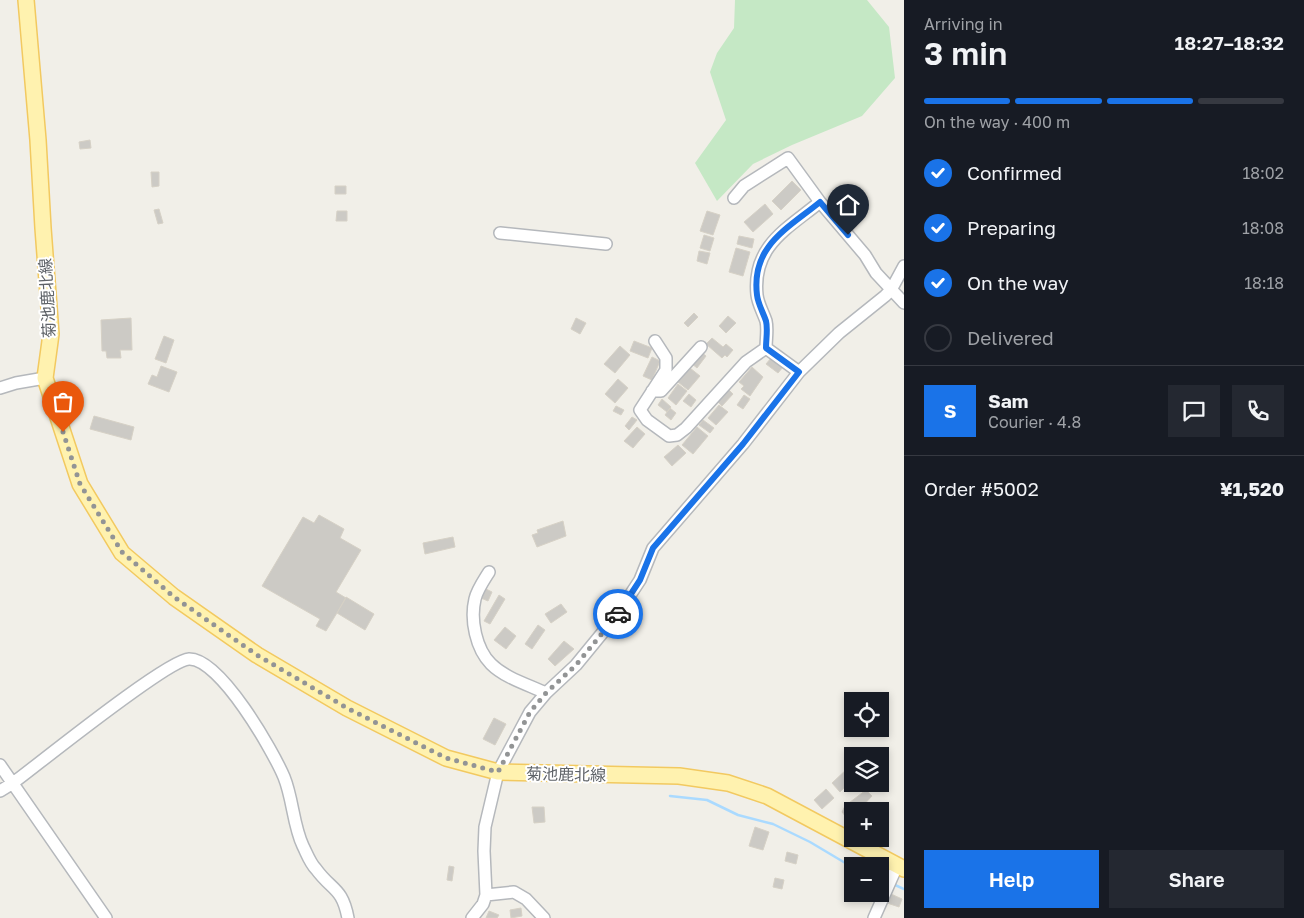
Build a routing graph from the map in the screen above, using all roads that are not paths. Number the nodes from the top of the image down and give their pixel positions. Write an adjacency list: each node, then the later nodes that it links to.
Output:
1 (26, 0): 13 (main road, 菊池鹿北線)
2 (734, 198): 3 (street)
3 (820, 202): 7 (street); 11 (street)
4 (500, 233): 5 (street)
5 (606, 244)
6 (904, 266): 7 (street)
7 (891, 290): 8 (street); 12 (street)
8 (904, 303)
9 (655, 341): 15 (street)
10 (701, 347): 15 (street)
11 (766, 348): 12 (street); 15 (street)
12 (799, 372): 17 (street)
13 (46, 378): 14 (street); 19 (main road, 菊池鹿北線)
14 (0, 388)
15 (652, 391)
16 (489, 572): 17 (street)
17 (546, 693): 19 (street)
18 (0, 765): 20 (street)
19 (498, 772): 22 (main road, 菊池鹿北線); 23 (street)
20 (13, 783): 21 (street); 24 (street); 25 (street)
21 (0, 791)
22 (900, 868): 28 (street)
23 (486, 895): 26 (street); 27 (street)
24 (106, 918)
25 (348, 918)
26 (472, 918)
27 (544, 918)
28 (874, 918)

